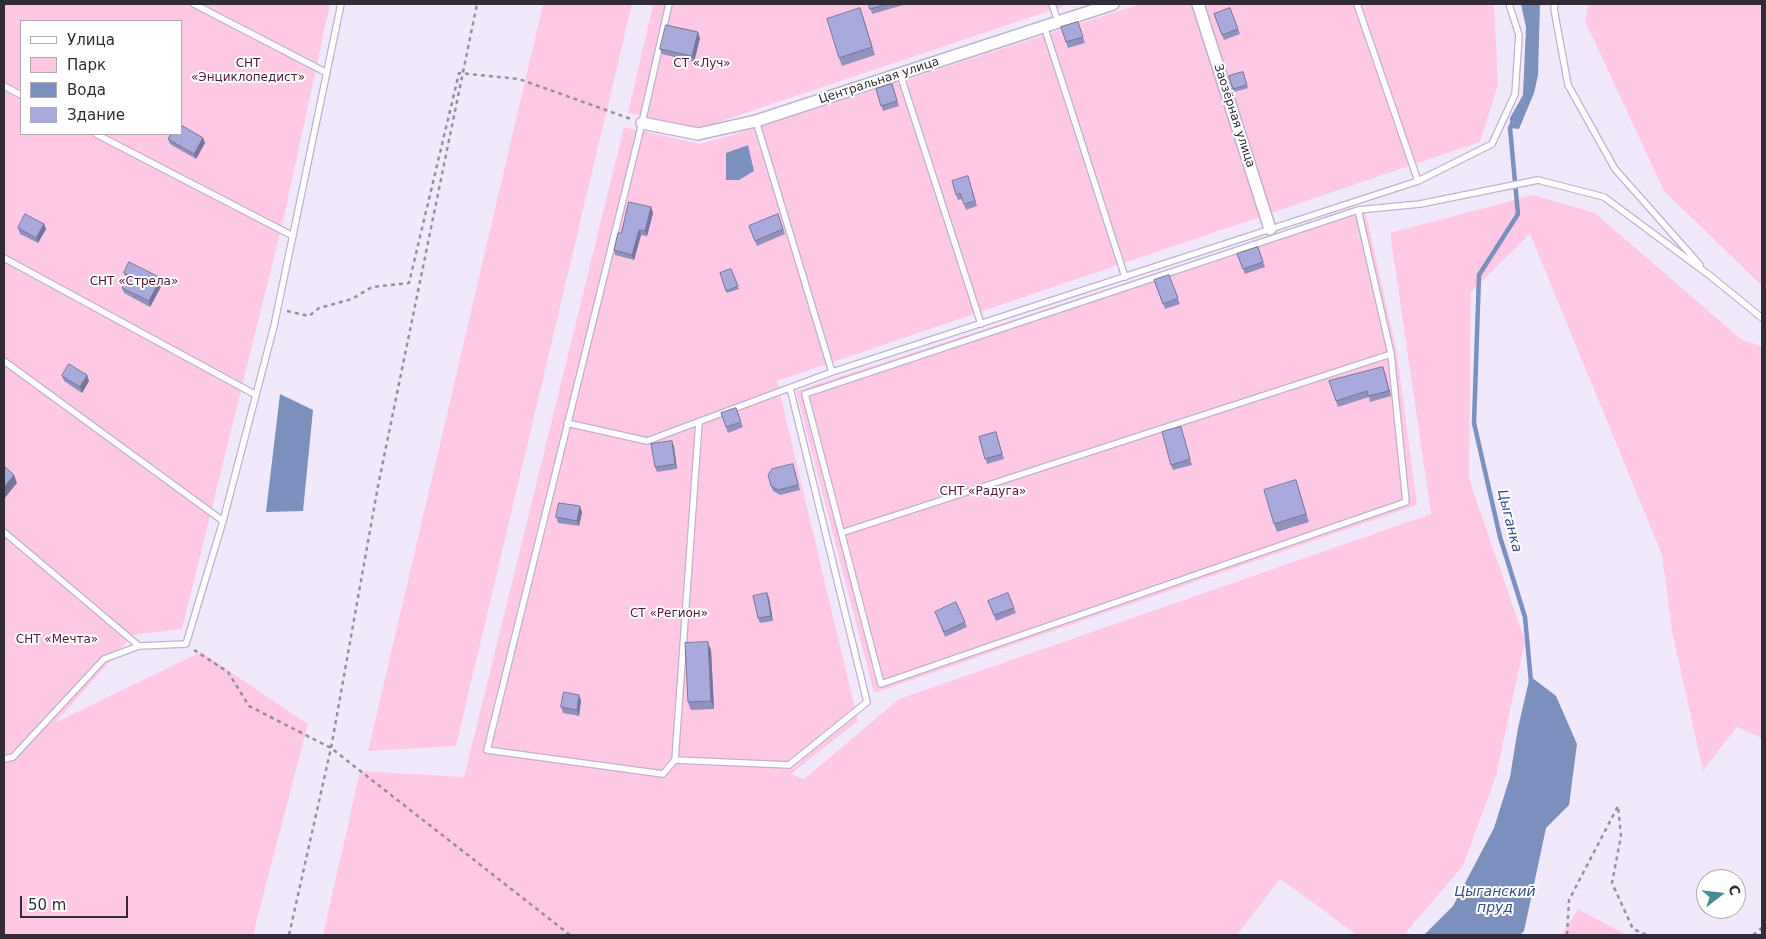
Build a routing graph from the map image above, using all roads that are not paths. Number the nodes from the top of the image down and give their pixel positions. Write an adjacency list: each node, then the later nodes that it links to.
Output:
1 (194, 4): 12 (lane)
2 (341, 4): 12 (lane)
3 (669, 4): 17 (lane)
4 (1052, 4): 10 (lane)
5 (1113, 4): 10 (street, Центральная улица)
6 (1198, 4): 21 (street, Заозёрная улица)
7 (1357, 4): 19 (lane)
8 (1509, 4): 19 (lane)
9 (1555, 4): 24 (lane)
10 (1058, 22): 11 (street, Центральная улица)
11 (1044, 26): 13 (street, Центральная улица); 25 (lane)
12 (326, 73): 22 (lane)
13 (900, 74): 16 (street, Центральная улица); 27 (lane)
14 (4, 86): 15 (lane)
15 (20, 94)
16 (756, 121): 17 (street, Центральная улица); 30 (lane)
17 (642, 123): 34 (lane)
18 (98, 135): 22 (lane)
19 (1418, 181): 21 (lane)
20 (1358, 210): 24 (lane); 28 (lane); 37 (lane)
21 (1270, 229): 25 (lane)
22 (292, 236): 32 (lane)
23 (4, 258): 32 (lane)
24 (1709, 275): 26 (lane)
25 (1125, 277): 27 (lane)
26 (1762, 318)
27 (981, 324): 30 (lane)
28 (1391, 354): 37 (lane); 37 (lane)
29 (4, 361): 35 (lane)
30 (832, 372): 31 (lane)
31 (790, 388): 33 (lane); 40 (lane)
32 (256, 395): 35 (lane)
33 (699, 422): 34 (lane); 40 (lane)
34 (567, 423): 40 (lane)
35 (223, 521): 38 (lane)
36 (4, 532): 38 (lane)
37 (841, 533)
38 (139, 646): 39 (lane)
39 (4, 759)
40 (676, 760)

